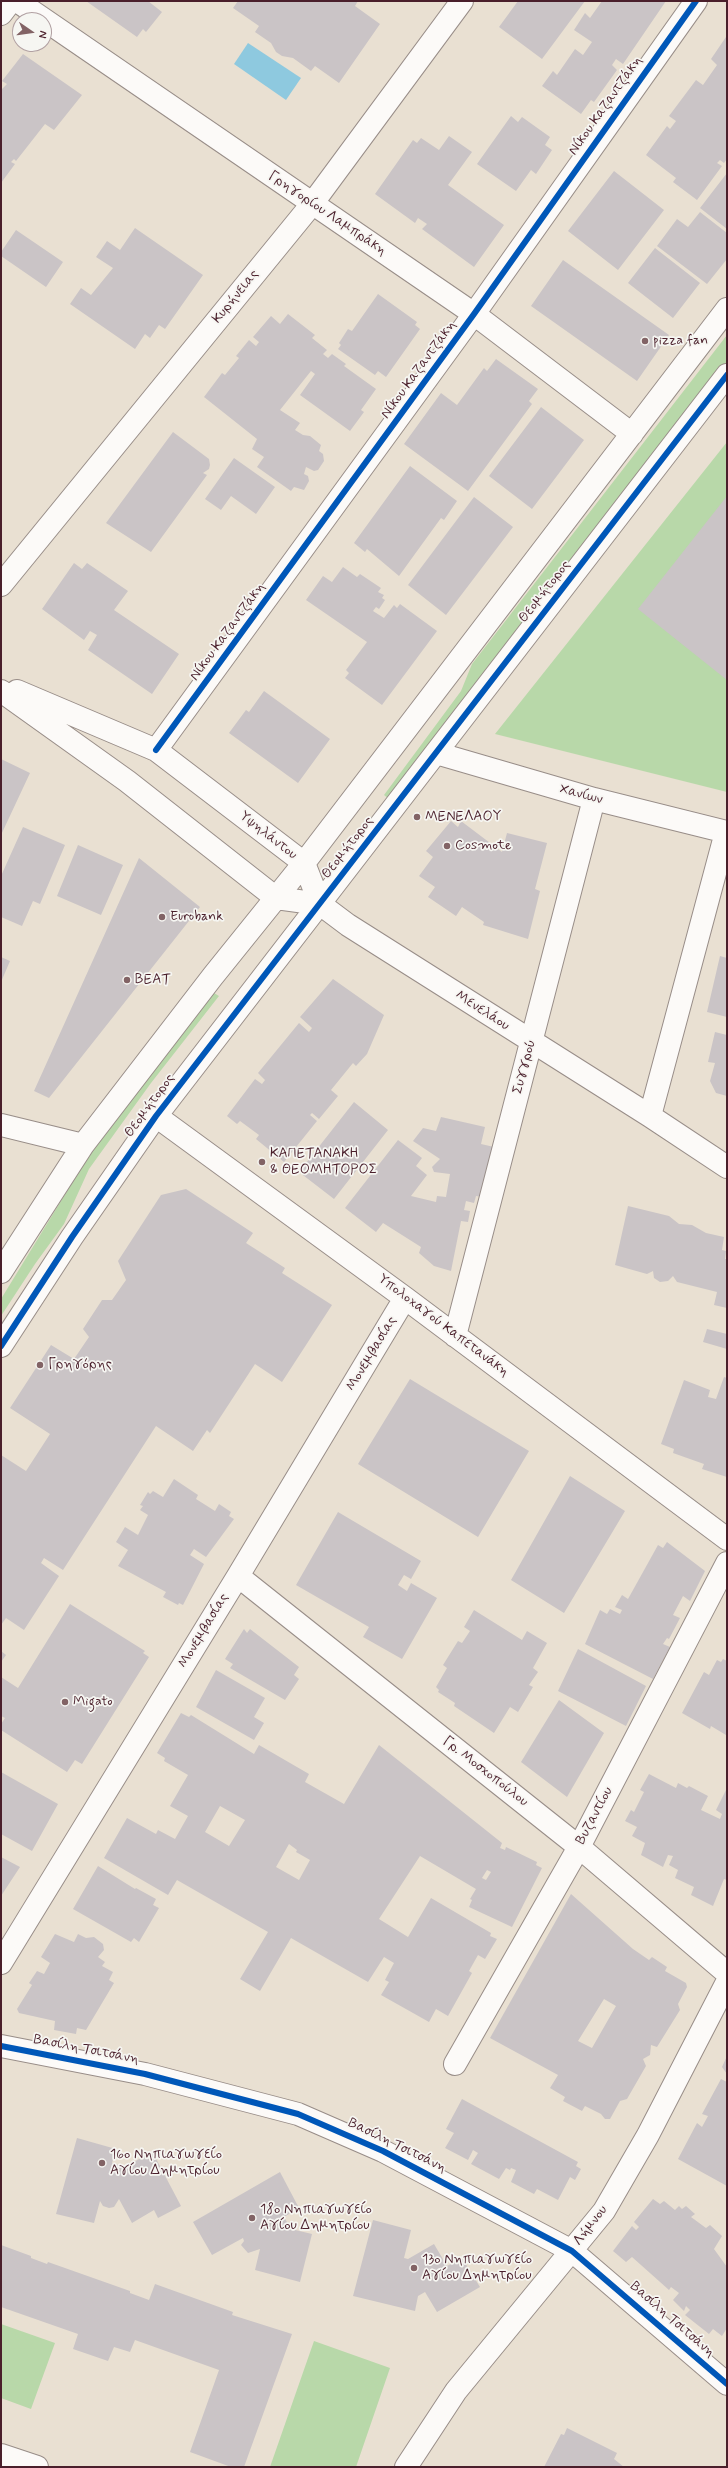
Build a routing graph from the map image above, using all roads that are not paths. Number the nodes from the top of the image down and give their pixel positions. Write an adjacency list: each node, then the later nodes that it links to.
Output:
1 (11, 1): 5 (street)
2 (17, 1): 6 (street, Γρηγορίου Λαμπράκη)
3 (462, 1): 6 (street, Κυρήνειας)
4 (696, 1): 8 (street, Νίκου Καζαντζάκη)
5 (1, 14)
6 (312, 204): 8 (street, Γρηγορίου Λαμπράκη); 11 (street, Κυρήνειας)
7 (727, 309): 10 (street, Θεομήτορος)
8 (474, 314): 10 (street, Γρηγορίου Λαμπράκη); 14 (street, Νίκου Καζαντζάκη)
9 (727, 375): 15 (street, Θεομήτορος)
10 (632, 434): 18 (street, Θεομήτορος)
11 (1, 585)
12 (1, 685): 14 (street, Υψηλάντου)
13 (1, 691): 19 (street)
14 (156, 750): 18 (street, Υψηλάντου)
15 (436, 754): 16 (street, Χανίων); 20 (street, Θεομήτορος)
16 (594, 799): 17 (street, Χανίων); 21 (street, Συγγρού)
17 (727, 832): 23 (street)
18 (304, 863): 19 (street, Θεομήτορος); 20 (street, Υψηλάντου)
19 (276, 898): 20 (street); 25 (street, Θεομήτορος)
20 (320, 904): 21 (street, Μενελάου); 22 (street, Θεομήτορος)
21 (532, 1043): 23 (street, Μενελάου); 29 (street, Συγγρού)
22 (156, 1116): 28 (street, Υπολοχαγού Καπετανάκη); 30 (street, Θεομήτορος)
23 (650, 1116): 26 (street, Μενελάου)
24 (1, 1125): 25 (street)
25 (83, 1145): 27 (street, Θεομήτορος)
26 (727, 1167)
27 (1, 1272)
28 (405, 1298): 29 (street, Υπολοχαγού Καπετανάκη); 33 (street, Μονεμβασίας)
29 (455, 1336): 31 (street, Υπολοχαγού Καπετανάκη)
30 (1, 1346)
31 (727, 1538)
32 (727, 1563): 34 (street, Βυζαντίου)
33 (238, 1576): 34 (street, Γρ. Μοσχοπούλου); 35 (street, Μονεμβασίας)
34 (579, 1847): 36 (street, Γρ. Μοσχοπούλου); 39 (street, Βυζαντίου)
35 (1, 1963)
36 (727, 1973)
37 (727, 1982): 40 (street, Λήμνου)
38 (1, 2046): 40 (street, Βασίλη Τσιτσάνη)
39 (455, 2064)
40 (572, 2251): 41 (street, Βασίλη Τσιτσάνη); 44 (street, Λήμνου)
41 (727, 2384)
42 (1, 2455): 43 (street)
43 (37, 2467)
44 (406, 2467)

